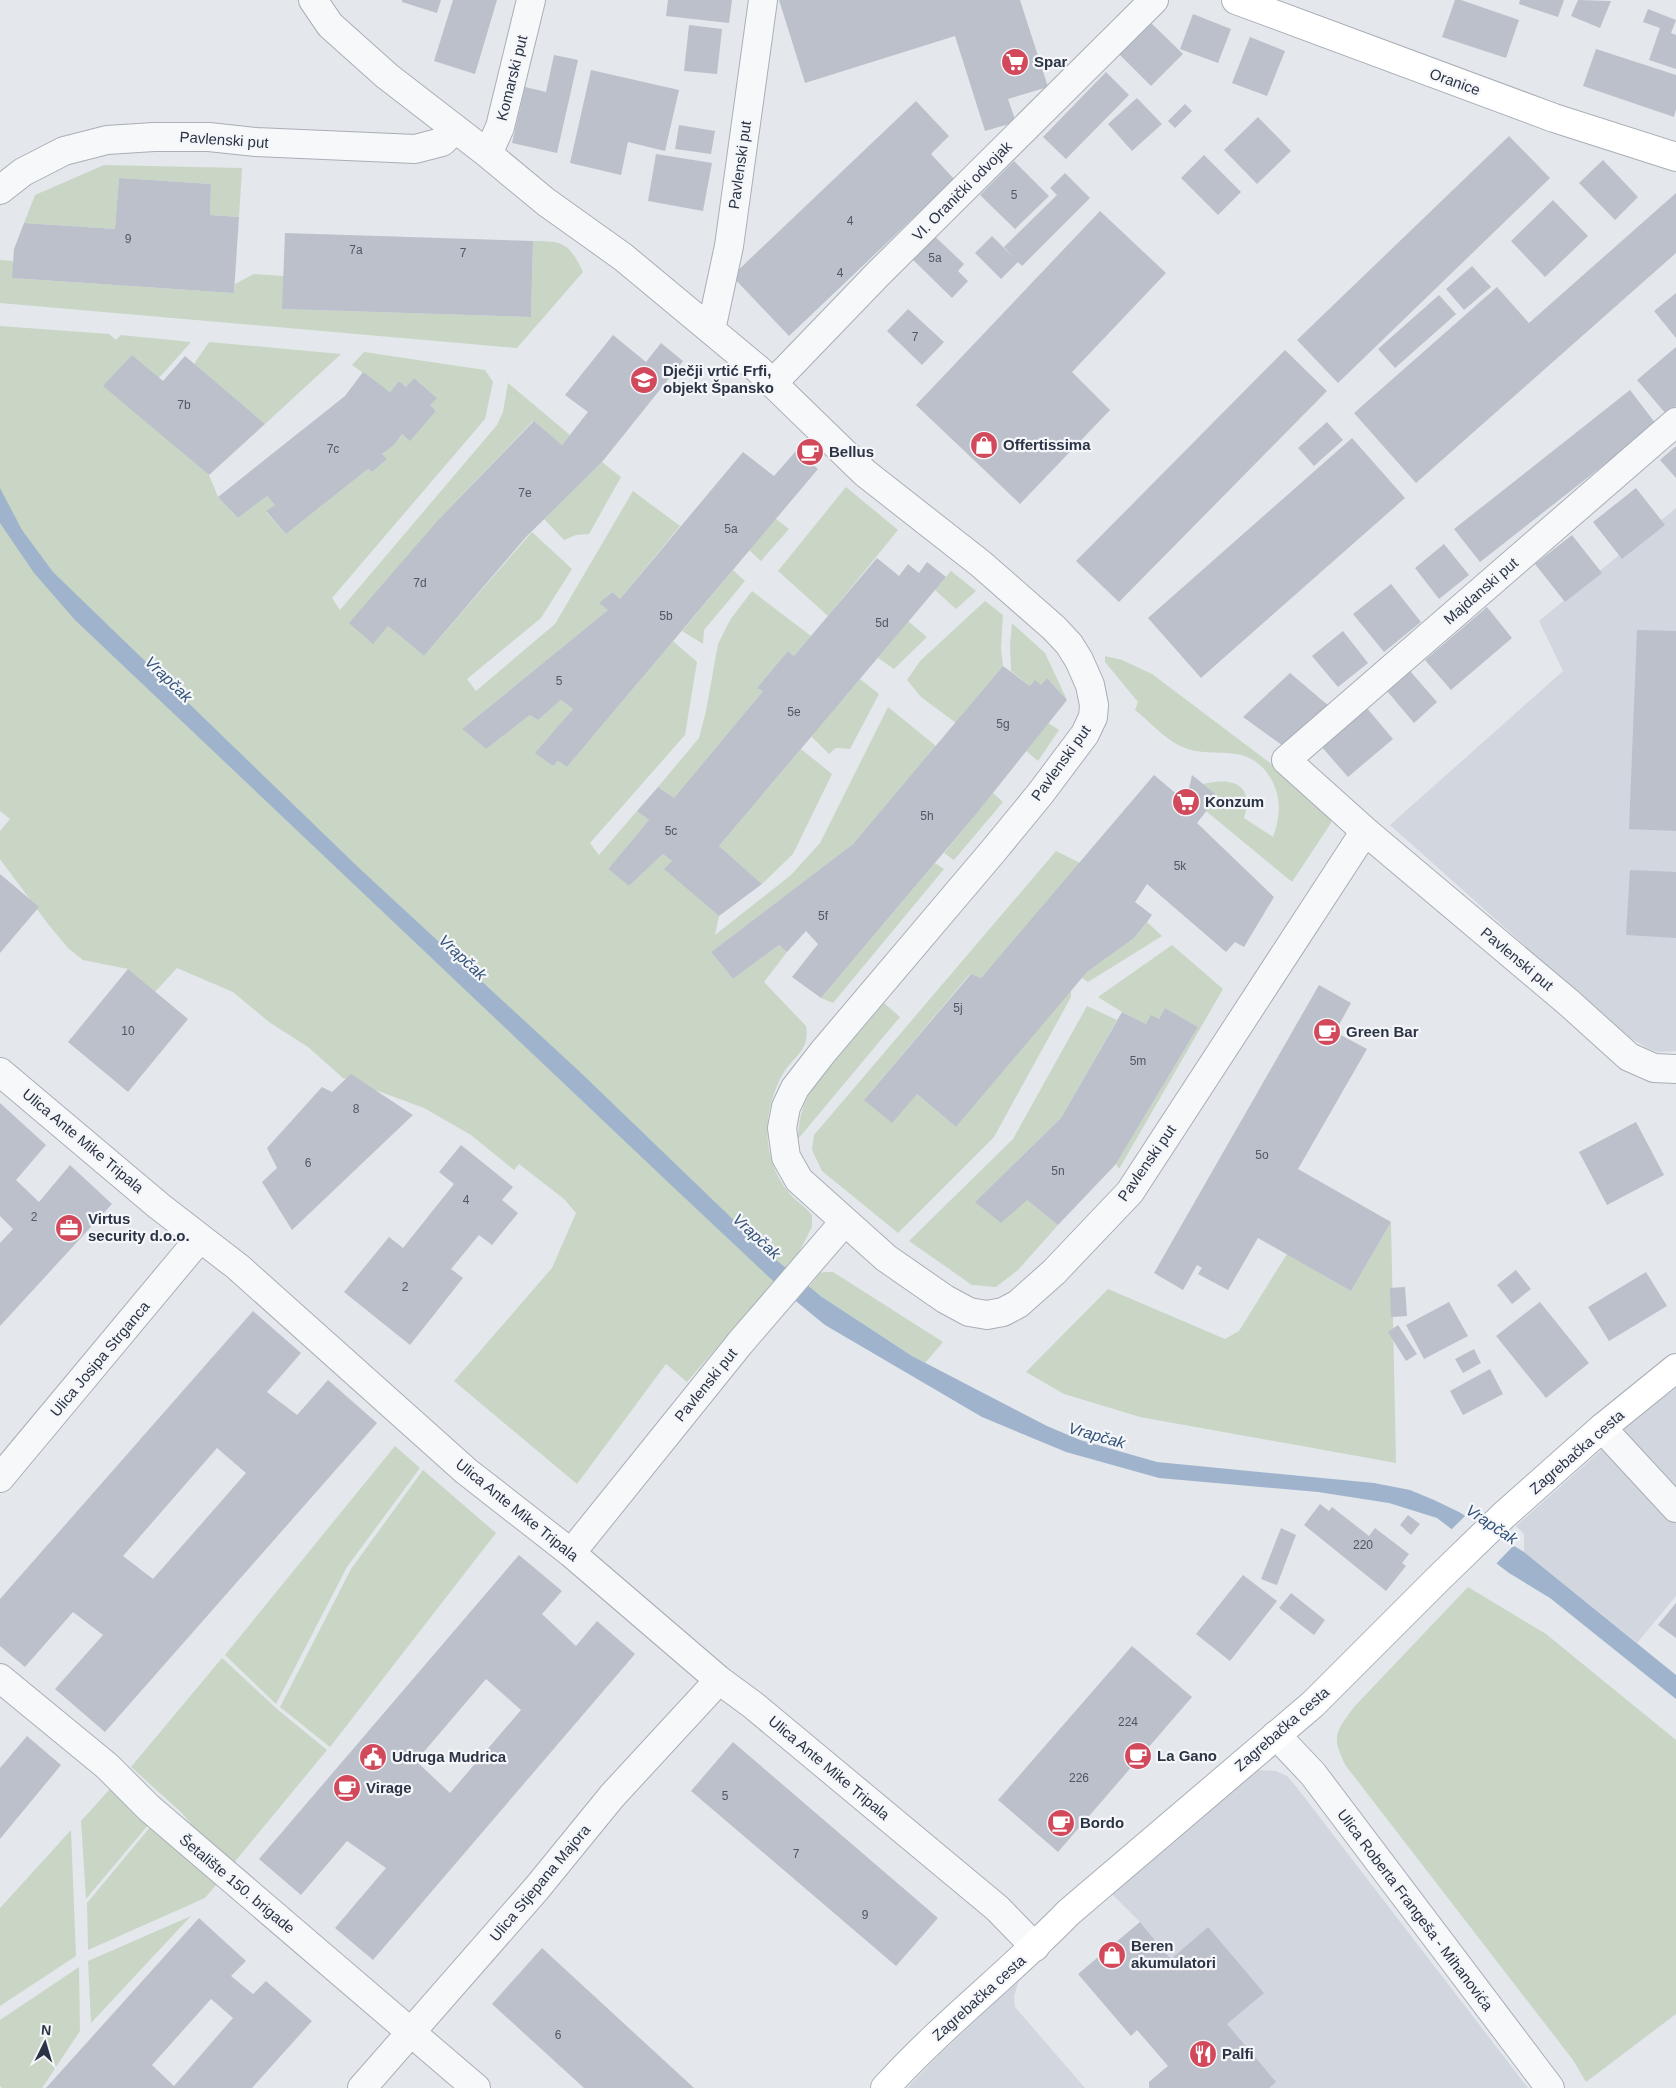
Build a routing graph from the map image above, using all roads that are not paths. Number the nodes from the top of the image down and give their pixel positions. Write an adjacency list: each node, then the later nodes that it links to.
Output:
1 (313, 0): 6 (street, Pavlenski put)
2 (531, 0): 7 (street, Komarski put)
3 (763, 0): 10 (street, Pavlenski put)
4 (1154, 0): 11 (street, VI. Oranički odvojak)
5 (1236, 0): 8 (main road, Oranice)
6 (455, 129): 7 (street, Pavlenski put); 9 (street, Pavlenski put)
7 (488, 154): 10 (street, Pavlenski put)
8 (1676, 156)
9 (0, 190)
10 (711, 330): 11 (street, Pavlenski put)
11 (772, 383): 17 (street, Pavlenski put)
12 (1676, 422): 13 (street, Majdanski put)
13 (1286, 760): 14 (street, Pavlenski put)
14 (1365, 831): 15 (street, Pavlenski put); 17 (street, Pavlenski put)
15 (1676, 1069)
16 (0, 1072): 18 (street, Ulica Ante Mike Tripala)
17 (845, 1221): 23 (street, Pavlenski put)
18 (200, 1238): 21 (street, Ulica Josipa Strganca); 23 (street, Ulica Ante Mike Tripala)
19 (1676, 1368): 20 (main road, Zagrebačka cesta)
20 (1602, 1428): 22 (street); 26 (main road, Zagrebačka cesta)
21 (0, 1478)
22 (1676, 1508)
23 (571, 1553): 25 (street, Ulica Ante Mike Tripala)
24 (0, 1678): 28 (street, Šetalište 150. brigade)
25 (719, 1680): 27 (street, Ulica Ante Mike Tripala); 28 (street, Ulica Stjepana Majora)
26 (1276, 1735): 27 (main road, Zagrebačka cesta); 32 (street, Ulica Roberta Frangeša - Mihanovića)
27 (1035, 1947): 31 (main road, Zagrebačka cesta)
28 (411, 2032): 29 (street, Ulica Stjepana Majora); 30 (street, Šetalište 150. brigade)
29 (362, 2088)
30 (476, 2088)
31 (886, 2088)
32 (1550, 2088)

